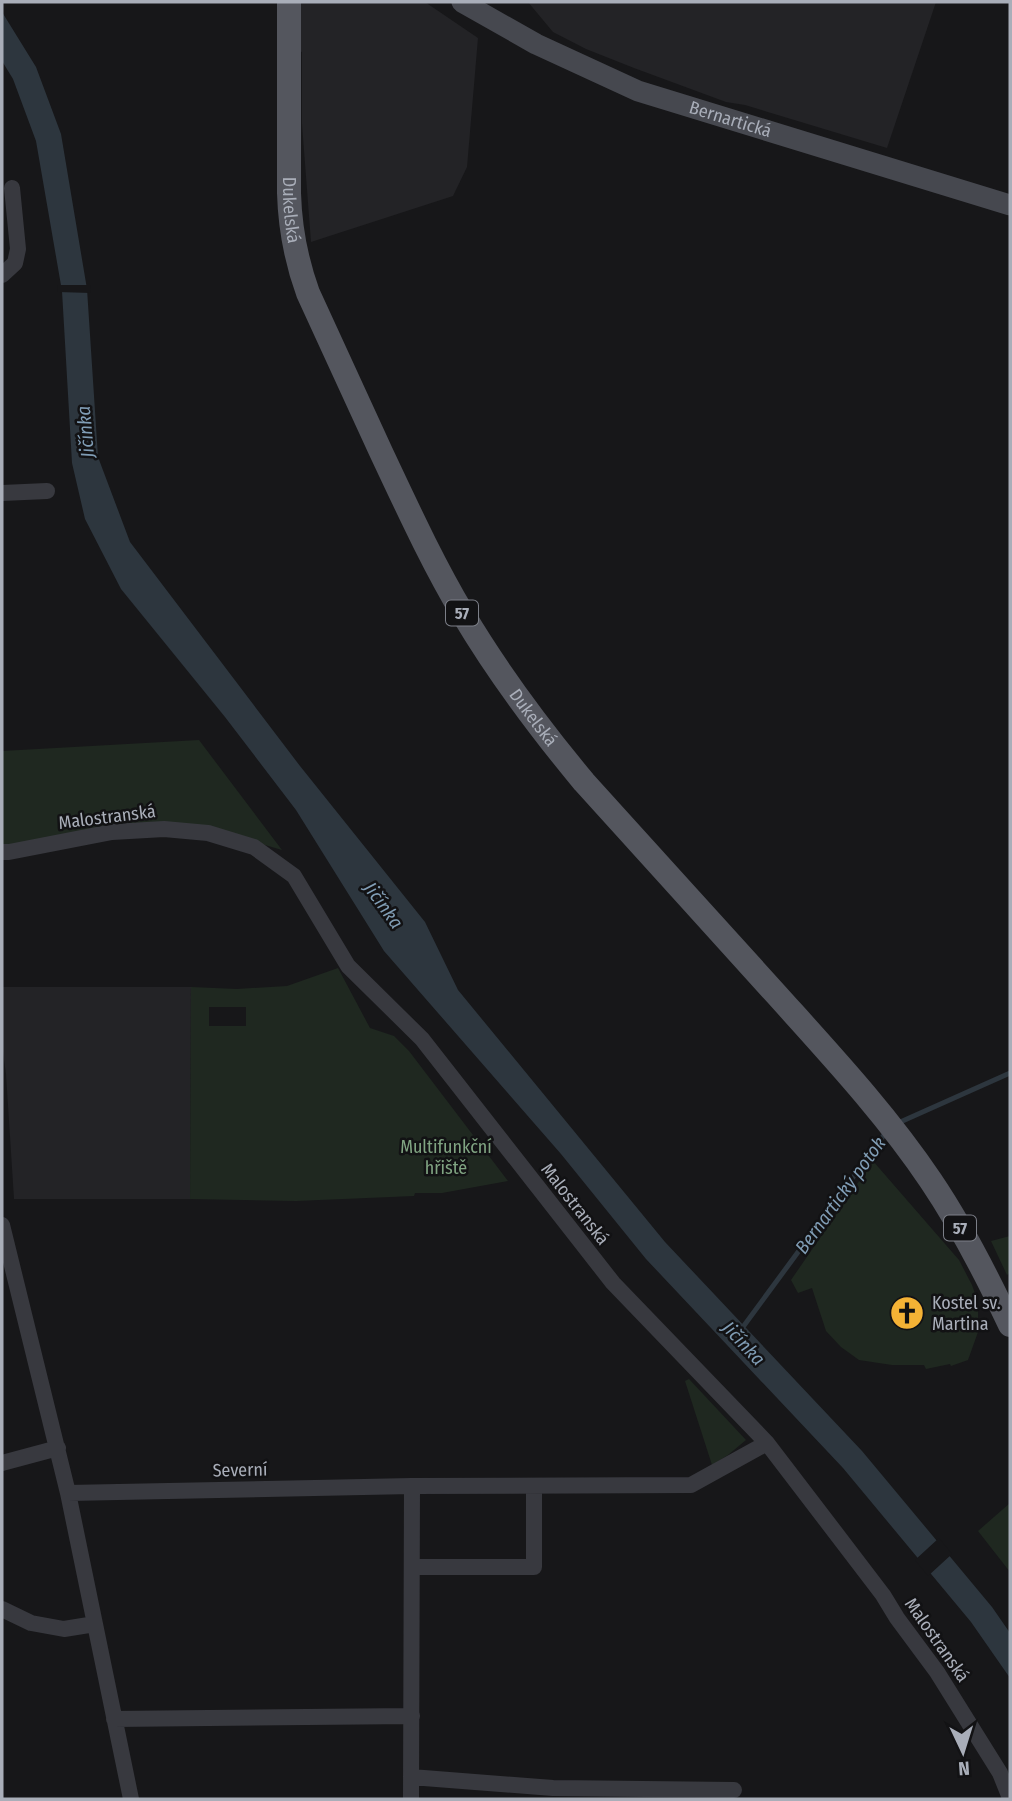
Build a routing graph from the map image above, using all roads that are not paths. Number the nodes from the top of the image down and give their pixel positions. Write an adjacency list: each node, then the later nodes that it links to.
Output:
1 (289, 2): 10 (main road, Dukelská / 57)
2 (462, 2): 4 (street, Bernartická)
3 (12, 188): 5 (street)
4 (1010, 205)
5 (2, 275)
6 (47, 491): 7 (street)
7 (2, 493)
8 (2, 852): 11 (street, Malostranská)
9 (2, 1224): 12 (street)
10 (1010, 1325)
11 (767, 1443): 15 (street, Severní); 24 (street, Malostranská)
12 (58, 1448): 13 (street); 16 (street)
13 (2, 1463)
14 (412, 1486): 15 (street, Severní); 16 (street, Severní); 17 (street)
15 (534, 1486): 17 (street)
16 (68, 1493): 19 (street)
17 (412, 1567): 20 (street)
18 (2, 1608): 19 (street)
19 (95, 1624): 21 (street)
20 (412, 1716): 21 (street); 22 (street)
21 (114, 1719): 25 (street)
22 (411, 1777): 23 (street); 26 (street)
23 (734, 1790)
24 (1010, 1798)
25 (131, 1799)
26 (411, 1799)

